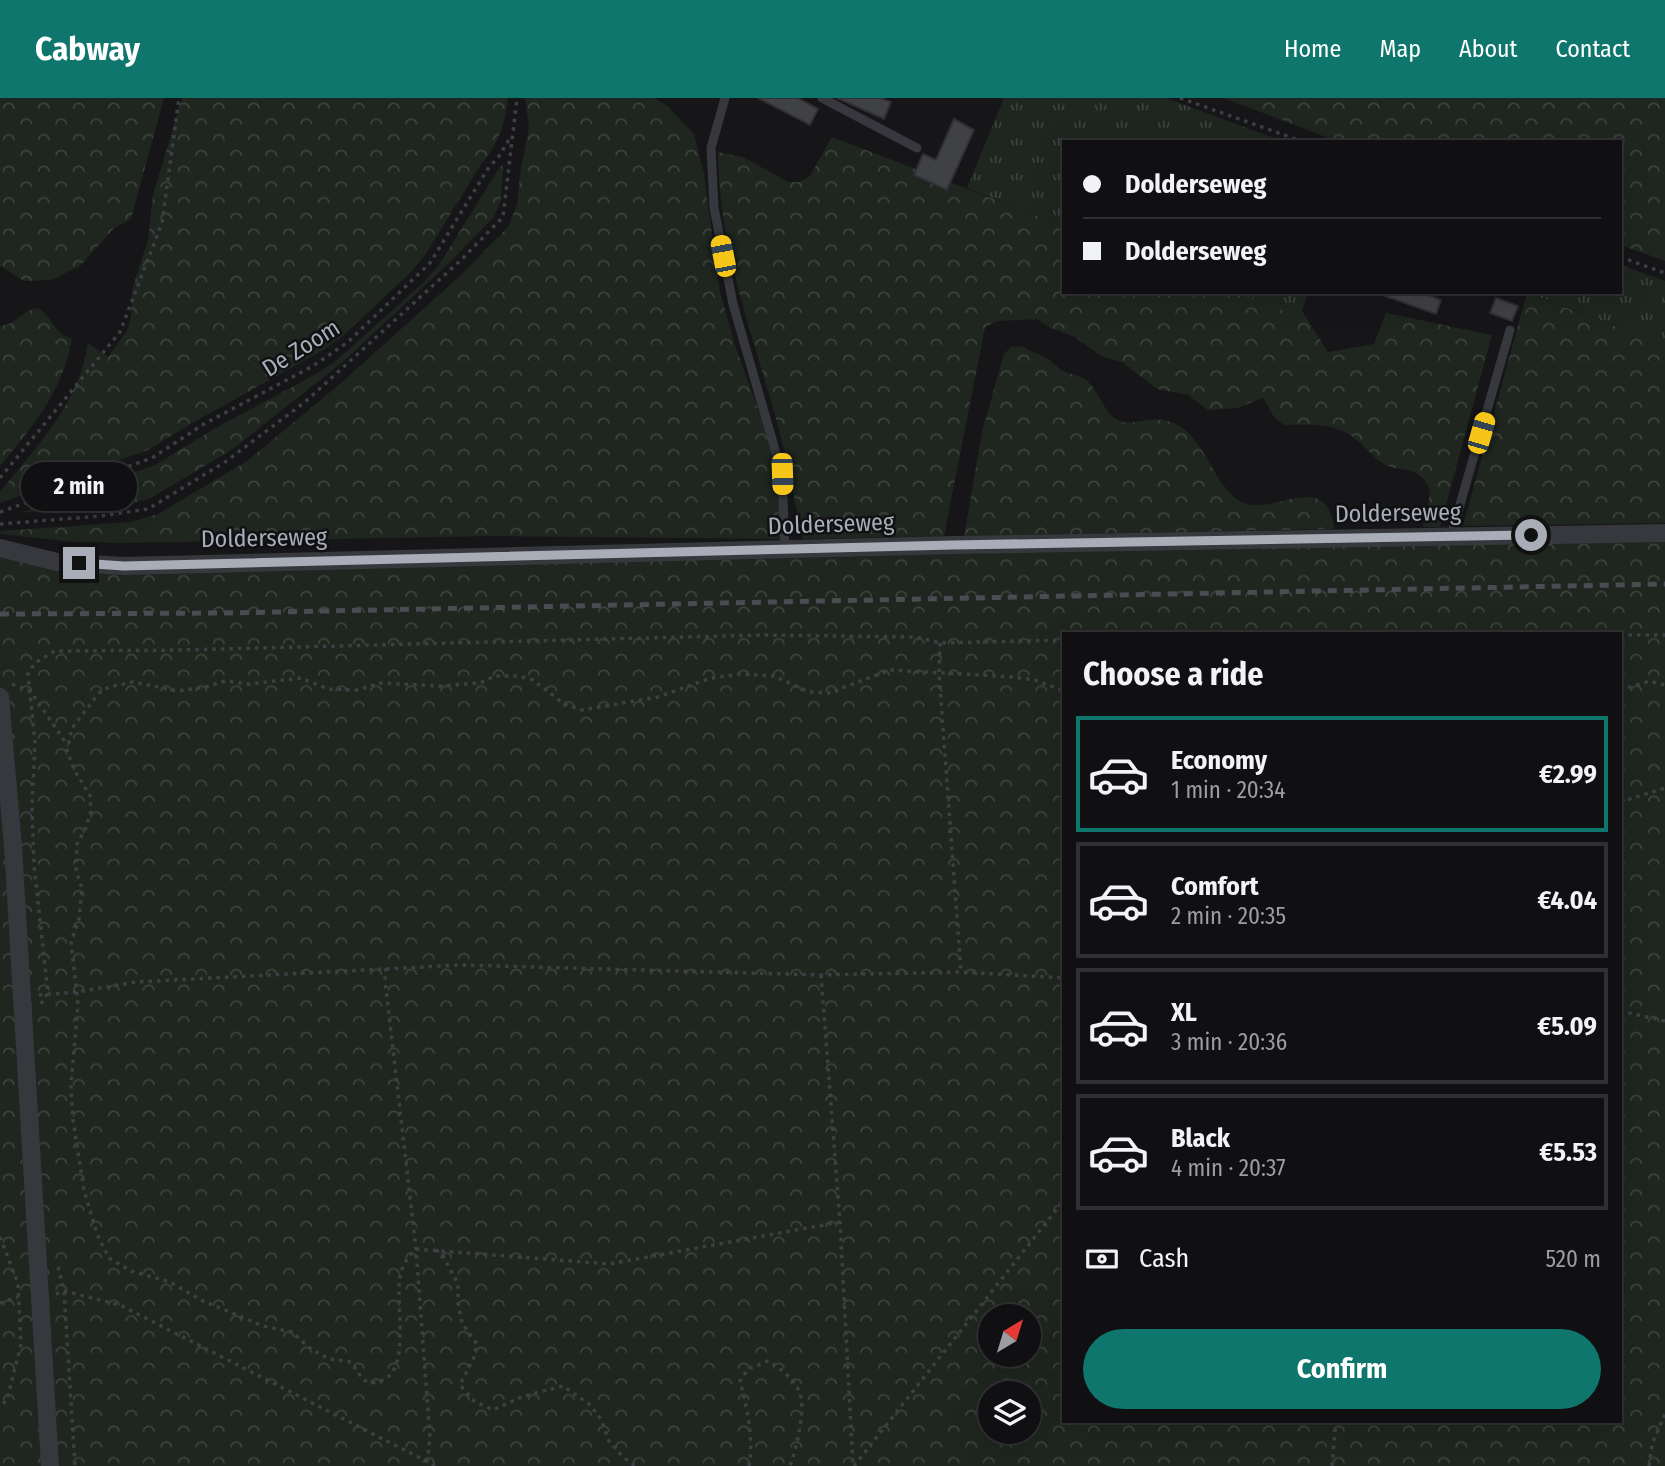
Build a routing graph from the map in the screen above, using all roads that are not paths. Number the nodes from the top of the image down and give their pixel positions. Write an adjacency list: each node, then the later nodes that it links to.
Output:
1 (725, 98): 8 (lane)
2 (822, 98): 3 (lane)
3 (917, 148)
4 (1510, 330): 6 (lane)
5 (1665, 533): 6 (street, Dolderseweg)
6 (1451, 536): 8 (street, Dolderseweg)
7 (0, 548): 8 (street, Dolderseweg)
8 (785, 550)
9 (0, 697): 10 (street)
10 (50, 1466)

